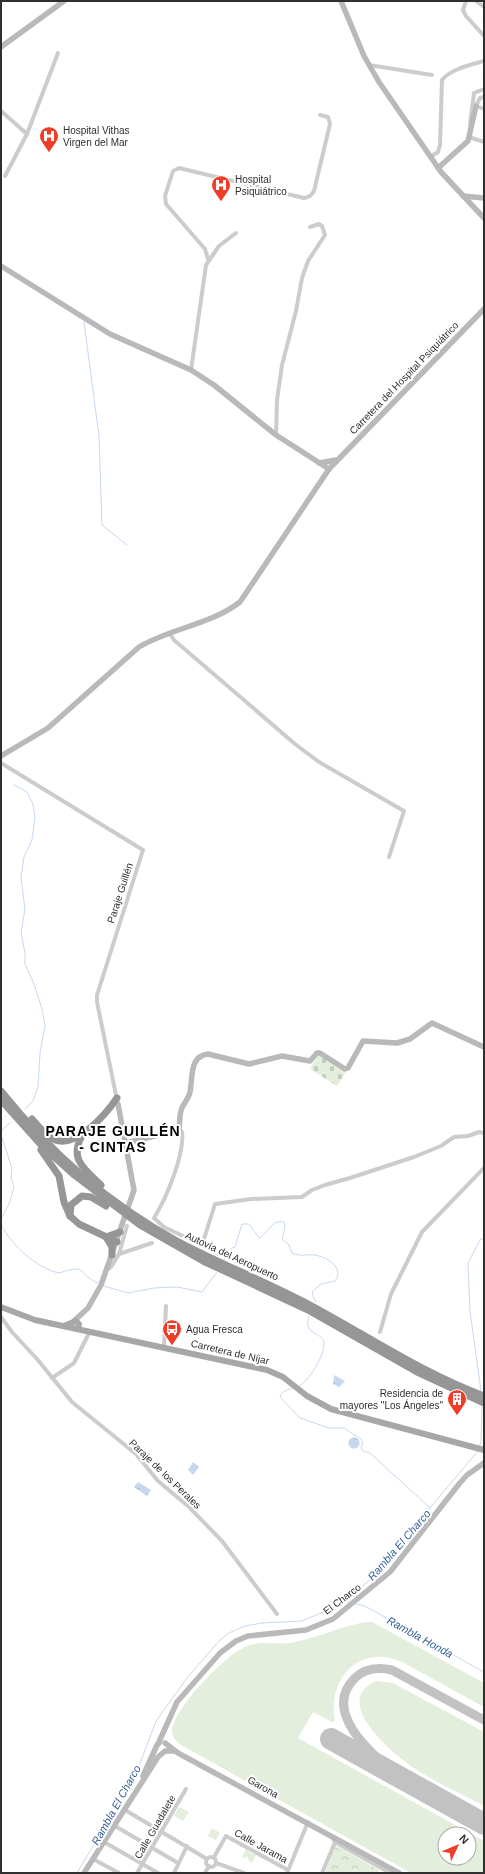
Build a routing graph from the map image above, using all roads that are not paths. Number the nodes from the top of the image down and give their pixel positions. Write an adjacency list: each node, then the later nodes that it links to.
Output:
1 (64, 1): 7 (street)
2 (341, 1): 10 (street)
3 (467, 1): 6 (street)
4 (476, 1): 5 (street)
5 (484, 7)
6 (484, 36)
7 (1, 47)
8 (58, 53): 18 (street)
9 (484, 61): 21 (street)
10 (369, 65): 11 (street); 21 (street)
11 (432, 75)
12 (484, 89): 19 (street)
13 (484, 97): 14 (street)
14 (476, 106): 15 (street); 19 (street)
15 (484, 109)
16 (1, 111): 18 (street)
17 (320, 115): 29 (street)
18 (27, 134): 23 (street)
19 (469, 137): 20 (street); 22 (street)
20 (484, 142)
21 (430, 157): 22 (street)
22 (438, 168): 24 (street)
23 (5, 176)
24 (463, 196): 25 (street); 26 (street)
25 (484, 198)
26 (484, 218)
27 (310, 227): 33 (street)
28 (236, 234): 29 (street)
29 (208, 259): 32 (street)
30 (1, 266): 32 (street)
31 (484, 309): 34 (street, Carretera del Hospital Psiquiátrico)
32 (190, 370): 33 (street)
33 (276, 435): 35 (street)
34 (336, 460): 35 (street); 36 (street, Carretera del Hospital Psiquiátrico)
35 (318, 463): 36 (street); 37 (street)
36 (329, 469): 37 (street, Carretera del Hospital Psiquiátrico)
37 (324, 476): 38 (street, Carretera del Hospital Psiquiátrico)
38 (170, 634): 39 (street, Carretera del Hospital Psiquiátrico); 41 (street)
39 (1, 756)
40 (1, 763): 45 (street, Paraje Guillén)
41 (389, 857)
42 (484, 1047): 47 (street)
43 (1, 1087): 48 (highway)
44 (1, 1091): 52 (highway, Autovía del Aeropuerto)
45 (118, 1101): 48 (highway); 50 (street)
46 (3, 1102): 53 (highway); 55 (highway, Autovía del Aeropuerto)
47 (179, 1130): 49 (street); 50 (street)
48 (84, 1132): 52 (highway)
49 (484, 1133)
50 (126, 1143): 56 (street)
51 (484, 1168): 66 (street)
52 (135, 1215): 69 (highway, Autovía del Aeropuerto)
53 (70, 1216): 55 (highway); 57 (highway)
54 (127, 1226): 60 (street)
55 (140, 1226): 69 (highway, Autovía del Aeropuerto)
56 (120, 1232): 57 (highway); 58 (street)
57 (106, 1237): 58 (highway); 60 (highway)
58 (117, 1242): 60 (street)
59 (152, 1243): 60 (street)
60 (116, 1254): 64 (street)
61 (166, 1306): 67 (street)
62 (1, 1308): 64 (main road, Carretera de Níjar)
63 (1, 1317): 68 (street, Paraje de los Perales)
64 (76, 1323): 65 (main road, Carretera de Níjar)
65 (90, 1331): 67 (main road, Carretera de Níjar); 68 (street)
66 (380, 1332)
67 (164, 1347): 72 (main road, Carretera de Níjar)
68 (52, 1378): 74 (street, Paraje de los Perales)
69 (476, 1396): 70 (highway, Autovía del Aeropuerto); 71 (highway, Autovía del Aeropuerto)
70 (484, 1396)
71 (484, 1403)
72 (484, 1450)
73 (482, 1465): 75 (street, El Charco)
74 (277, 1614)
75 (160, 1744): 76 (street); 76 (street, El Charco); 77 (street); 79 (street)
76 (164, 1752): 77 (street); 79 (street)
77 (178, 1753): 81 (street, Garona)
78 (186, 1789): 83 (street, Calle Guadalete)
79 (136, 1793): 80 (street)
80 (125, 1810): 82 (street); 83 (street)
81 (308, 1822): 84 (street, Garona); 95 (street)
82 (114, 1826): 85 (street); 87 (street)
83 (161, 1831): 86 (street); 87 (street, Calle Guadalete)
84 (336, 1840): 103 (street); 104 (street); 105 (street, Garona)
85 (104, 1842): 89 (street); 93 (street)
86 (187, 1846): 90 (street); 91 (street)
87 (152, 1848): 91 (street); 93 (street, Calle Guadalete)
88 (214, 1857): 90 (street); 92 (street); 95 (street, Calle Jarama)
89 (93, 1859): 96 (street); 97 (street)
90 (207, 1859): 94 (street)
91 (178, 1863): 100 (street)
92 (216, 1863): 94 (street); 102 (street)
93 (142, 1864): 98 (street, Calle Guadalete); 99 (street)
94 (209, 1866): 101 (street)
95 (288, 1872)
96 (84, 1873)
97 (119, 1873)
98 (137, 1873)
99 (158, 1873)
100 (174, 1873)
101 (204, 1873)
102 (244, 1873)
103 (322, 1873)
104 (390, 1873)
105 (399, 1873)

